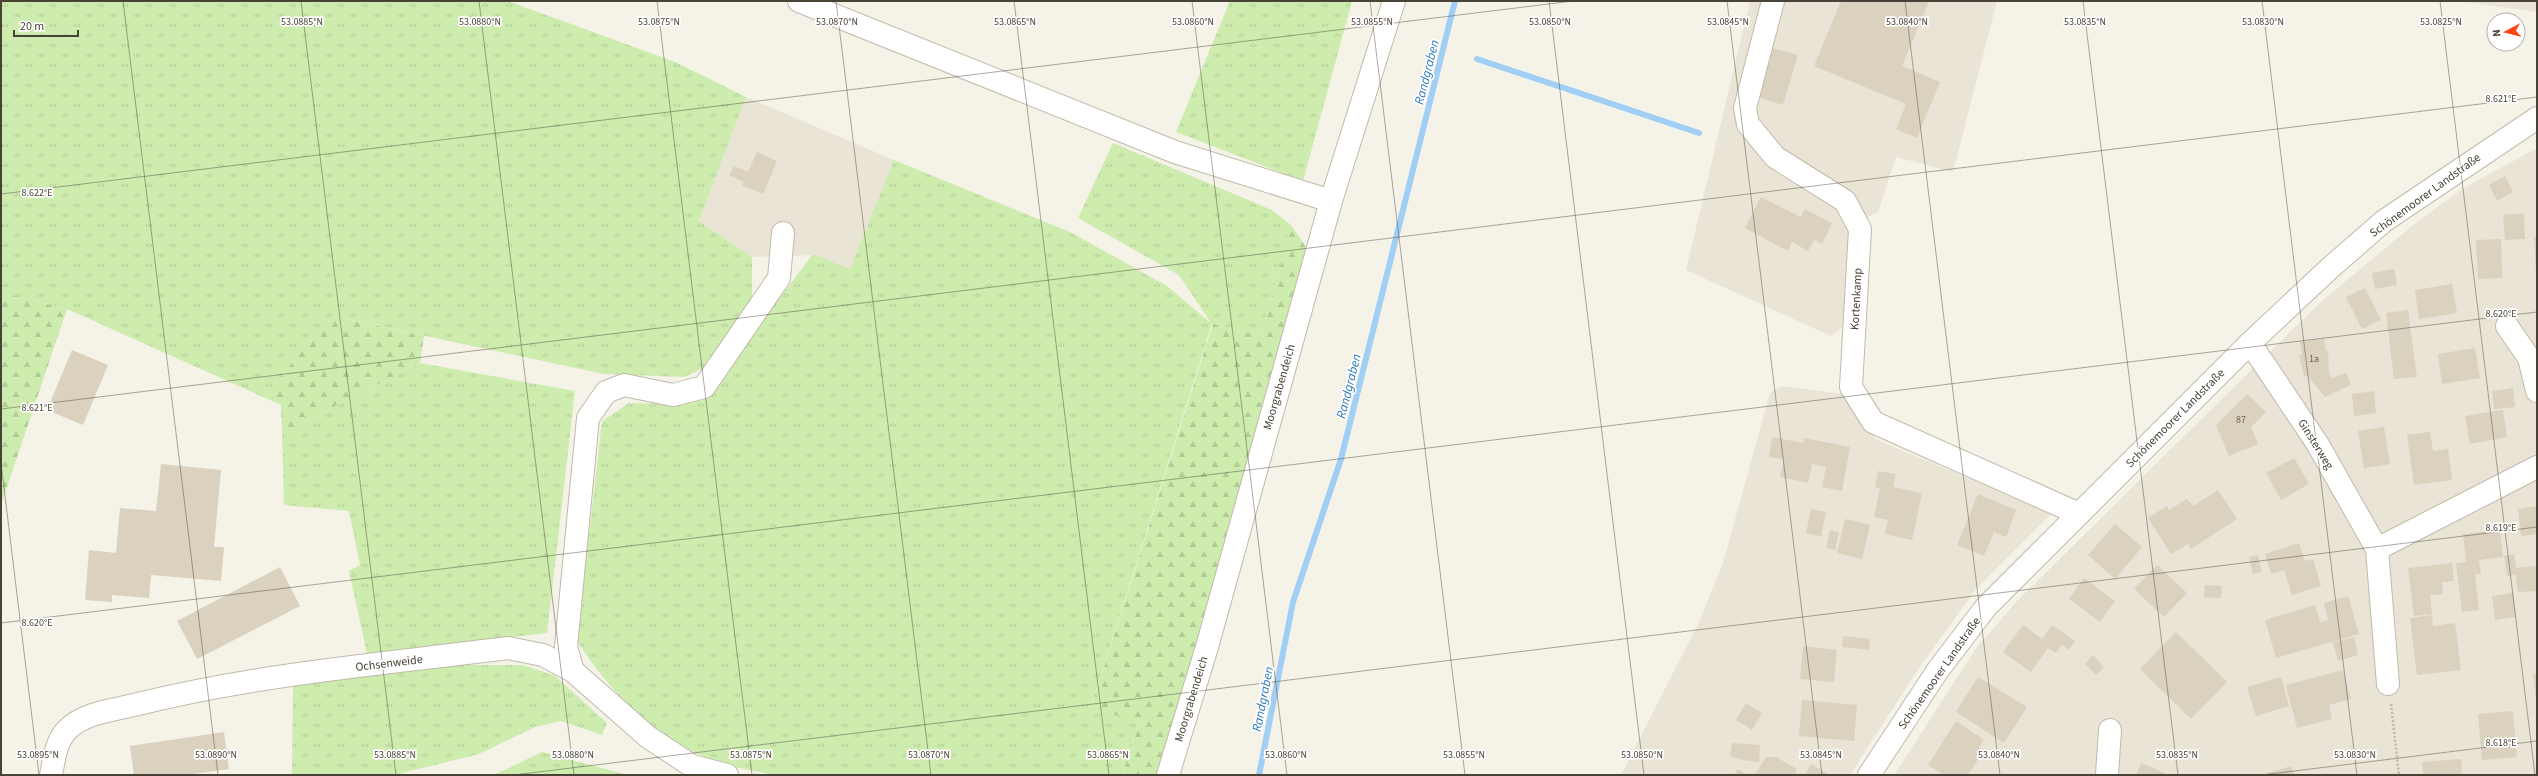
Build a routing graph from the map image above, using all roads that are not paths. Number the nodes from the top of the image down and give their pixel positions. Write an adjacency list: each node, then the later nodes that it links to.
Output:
1 (799, 1): 5 (street)
2 (1394, 1): 5 (street, Moorgrabendeich)
3 (1773, 1): 11 (street, Kortenkamp)
4 (2537, 118): 8 (street, Schönemoorer Landstraße)
5 (1331, 201): 18 (street, Moorgrabendeich)
6 (783, 233): 13 (street)
7 (2507, 326): 9 (street)
8 (2250, 343): 11 (street, Schönemoorer Landstraße); 12 (street, Ginsterweg)
9 (2537, 391)
10 (2537, 467): 12 (street)
11 (2079, 514): 19 (street, Schönemoorer Landstraße)
12 (2377, 549): 14 (street, Ginsterweg)
13 (573, 671): 16 (street, Ochsenweide); 17 (street, Ochsenweide)
14 (2388, 684)
15 (2110, 730): 20 (street)
16 (51, 775)
17 (727, 775)
18 (1168, 775)
19 (1869, 775)
20 (2108, 775)

